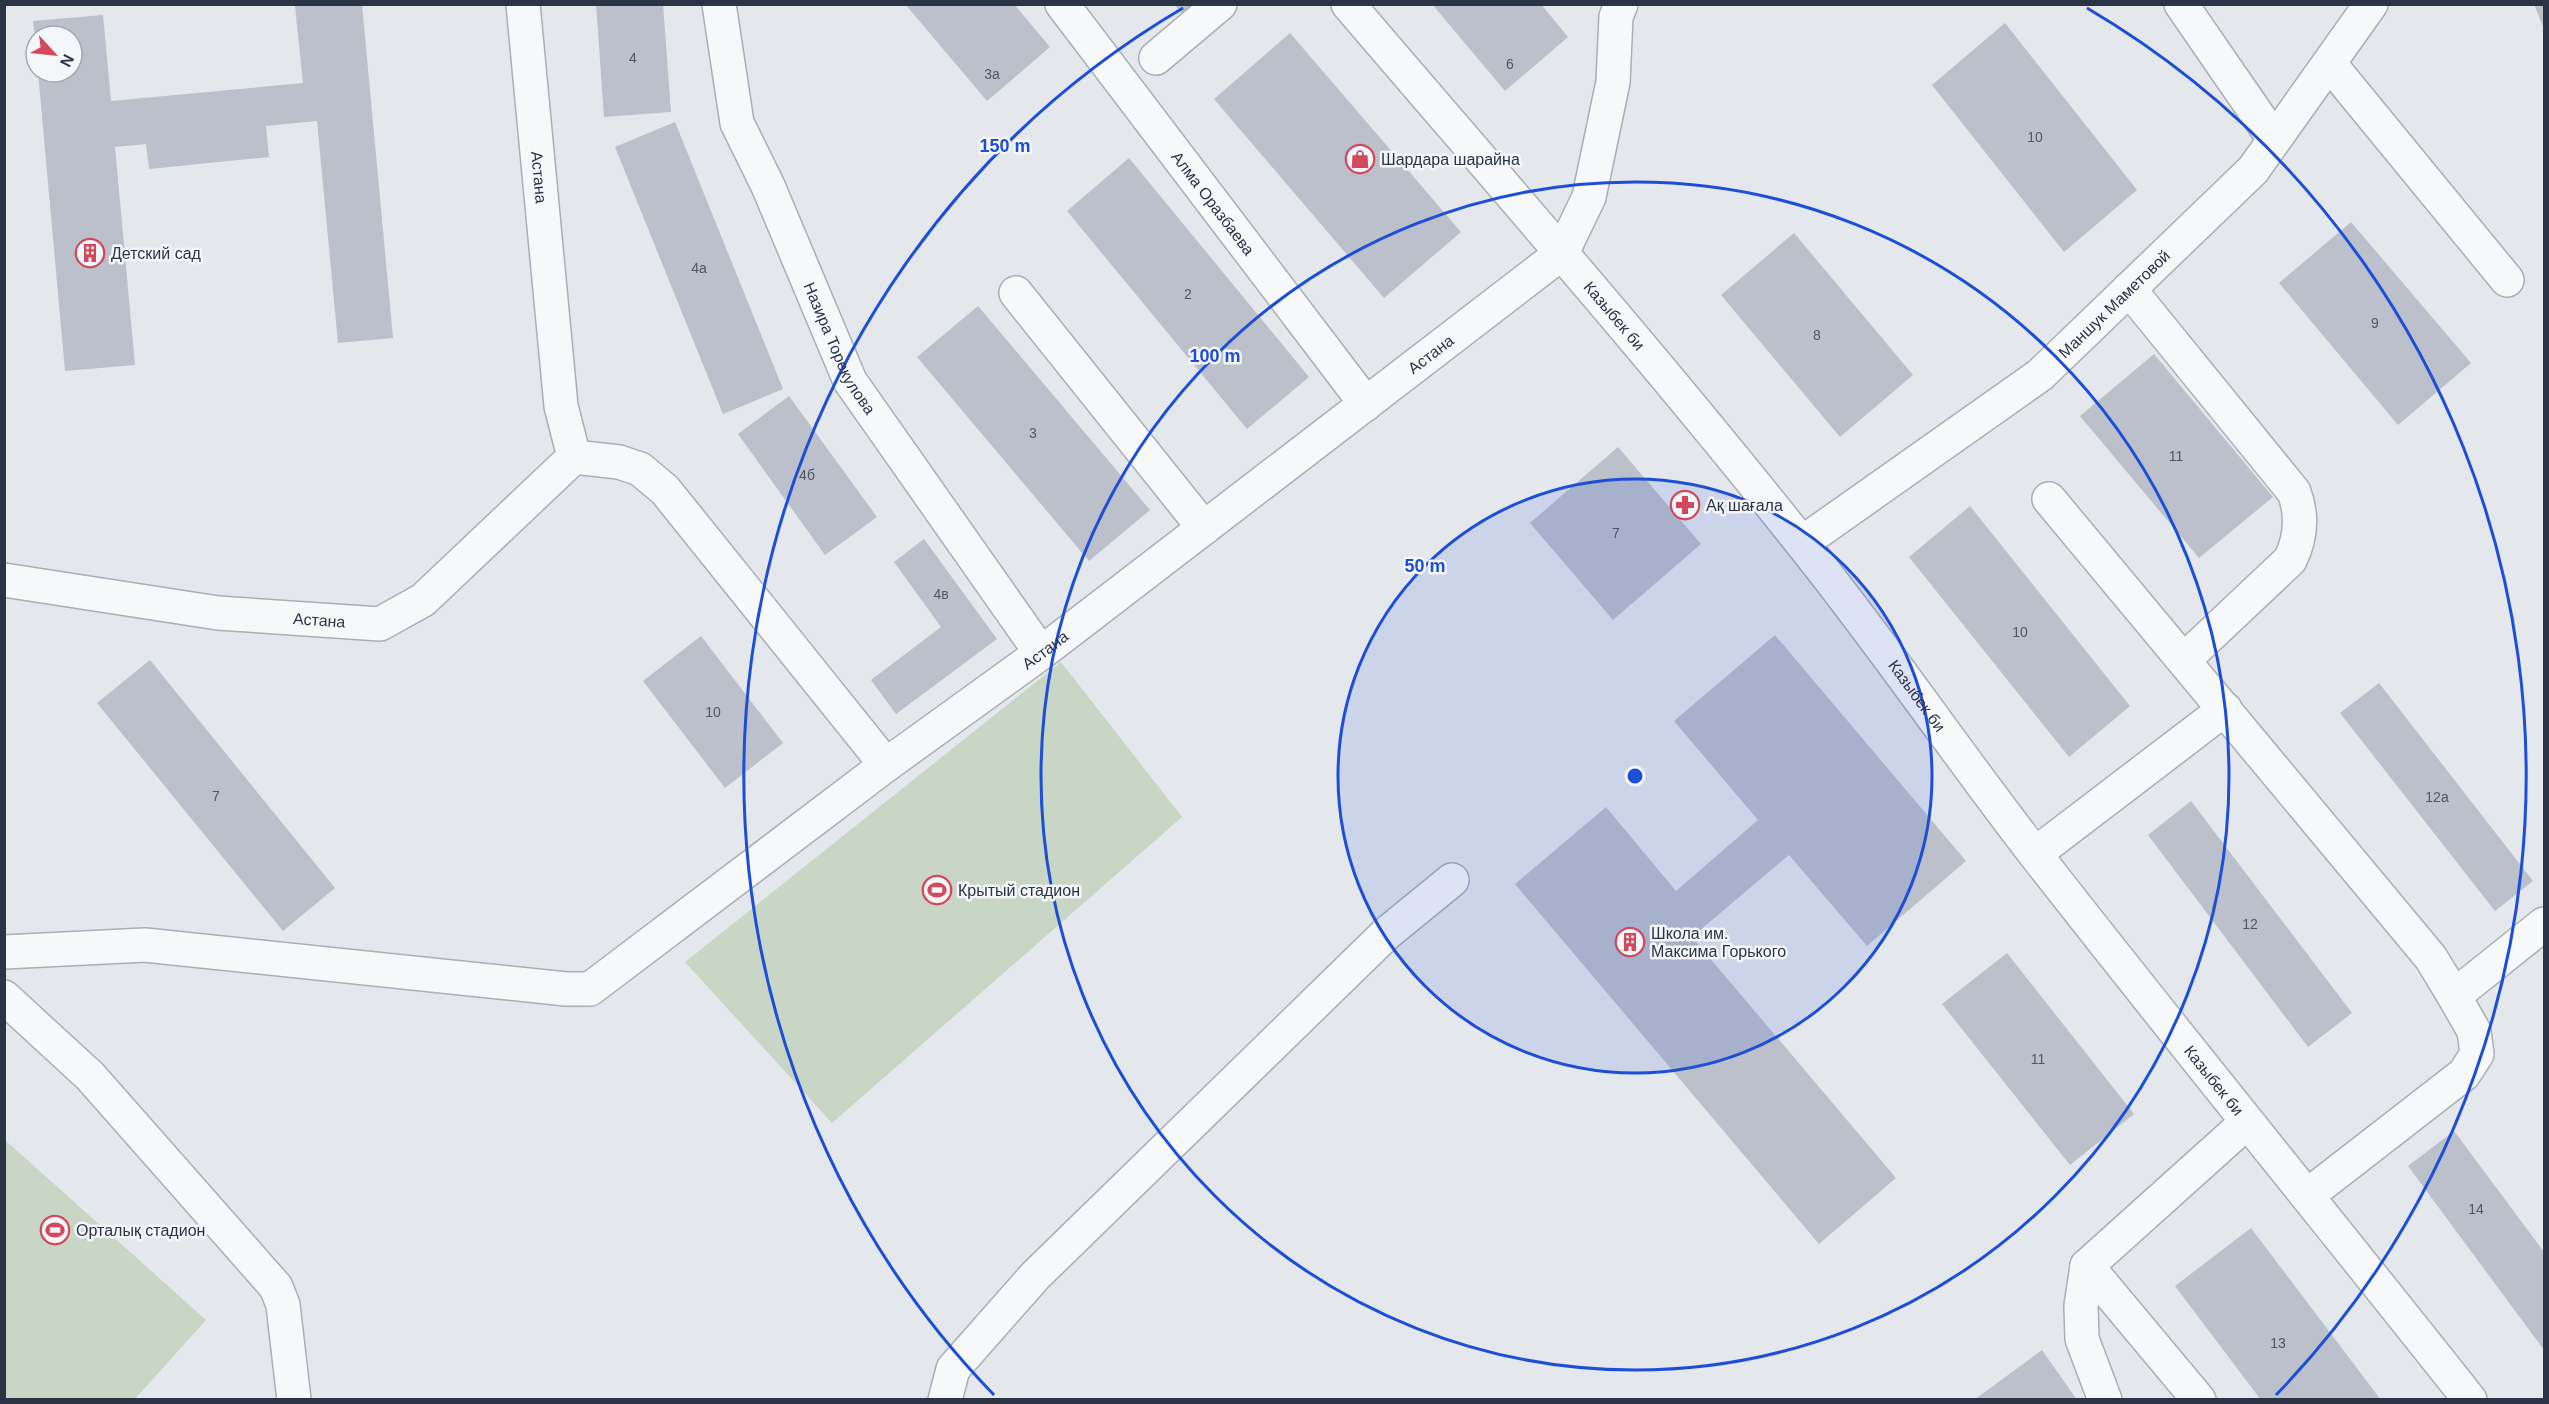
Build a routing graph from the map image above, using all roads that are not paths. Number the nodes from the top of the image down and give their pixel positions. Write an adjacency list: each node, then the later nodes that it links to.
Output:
1 (523, 4): 17 (street, Астана)
2 (718, 4): 22 (street, Назира Торекулова)
3 (1062, 4): 16 (street, Алма Оразбаева)
4 (1220, 4): 9 (street)
5 (1348, 4): 12 (street, Казыбек би)
6 (2181, 4): 11 (street)
7 (2371, 4): 10 (street, Маншук Маметовой)
8 (1615, 9): 12 (street)
9 (1156, 58)
10 (2329, 63): 11 (street, Маншук Маметовой); 13 (street)
11 (2274, 139): 14 (street, Маншук Маметовой)
12 (1562, 253): 16 (street, Астана); 20 (street, Казыбек би)
13 (2507, 280)
14 (2129, 289): 20 (street, Маншук Маметовой); 23 (street)
15 (1016, 293): 19 (street)
16 (1366, 404): 19 (street, Астана)
17 (574, 457): 21 (street, Астана); 25 (street)
18 (2049, 499): 23 (street)
19 (1204, 528): 22 (street, Астана)
20 (1802, 543): 26 (street, Казыбек би)
21 (4, 580)
22 (1041, 653): 25 (street, Астана)
23 (2184, 660): 24 (street)
24 (2224, 709): 26 (street); 30 (street)
25 (886, 765): 29 (street, Астана)
26 (2035, 854): 32 (street, Казыбек би)
27 (1452, 880): 36 (street)
28 (2544, 924): 30 (street)
29 (4, 952)
30 (2454, 996): 33 (street)
31 (4, 997): 35 (street)
32 (2246, 1123): 33 (street, Казыбек би); 34 (street)
33 (2308, 1195): 39 (street, Казыбек би)
34 (2086, 1266): 37 (street); 38 (street)
35 (294, 1400)
36 (945, 1400)
37 (2104, 1400)
38 (2199, 1400)
39 (2470, 1400)

